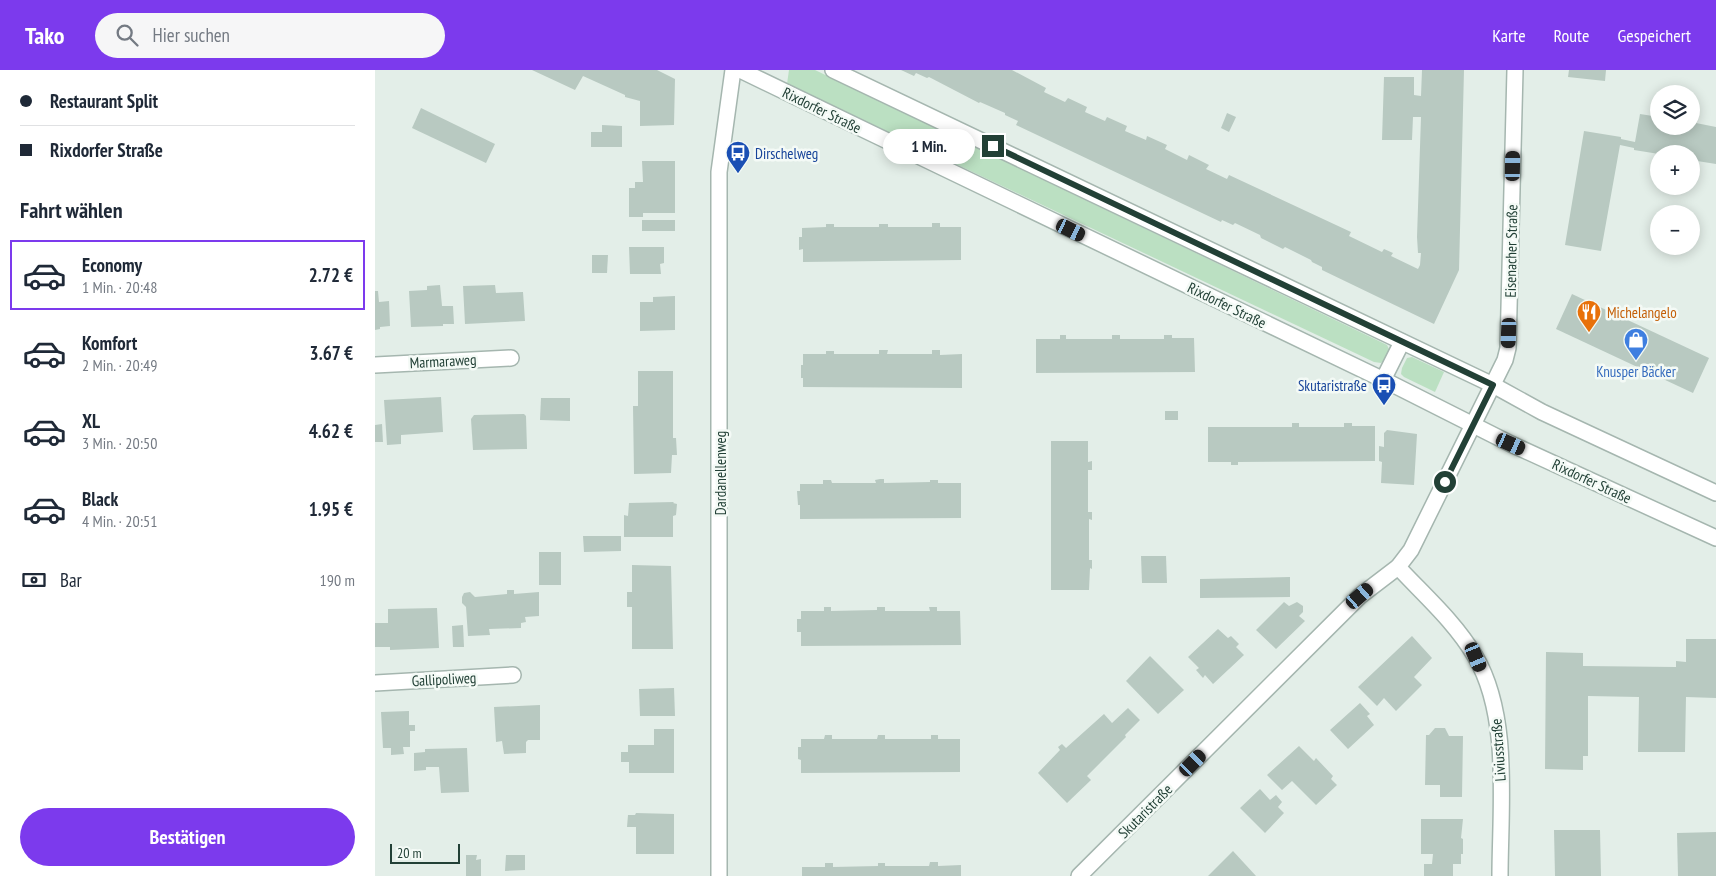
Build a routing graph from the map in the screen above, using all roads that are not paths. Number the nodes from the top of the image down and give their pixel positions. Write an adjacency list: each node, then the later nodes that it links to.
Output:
1 (733, 70): 16 (street, Dardanellenweg)
2 (740, 70): 8 (street, Rixdorfer Straße)
3 (833, 70): 5 (street)
4 (1515, 70): 9 (street, Eisenacher Straße)
5 (1401, 342): 8 (street); 9 (street)
6 (511, 358): 7 (street, Marmaraweg)
7 (375, 365)
8 (1383, 380): 10 (street, Rixdorfer Straße)
9 (1493, 385): 10 (street, Eisenacher Straße); 11 (street)
10 (1473, 425): 12 (street, Rixdorfer Straße); 13 (street, Skutaristraße)
11 (1716, 493)
12 (1716, 538)
13 (1397, 567): 17 (street, Skutaristraße); 18 (street, Liviusstraße)
14 (513, 675): 15 (street, Gallipoliweg)
15 (375, 683)
16 (719, 876)
17 (1079, 876)
18 (1500, 876)

